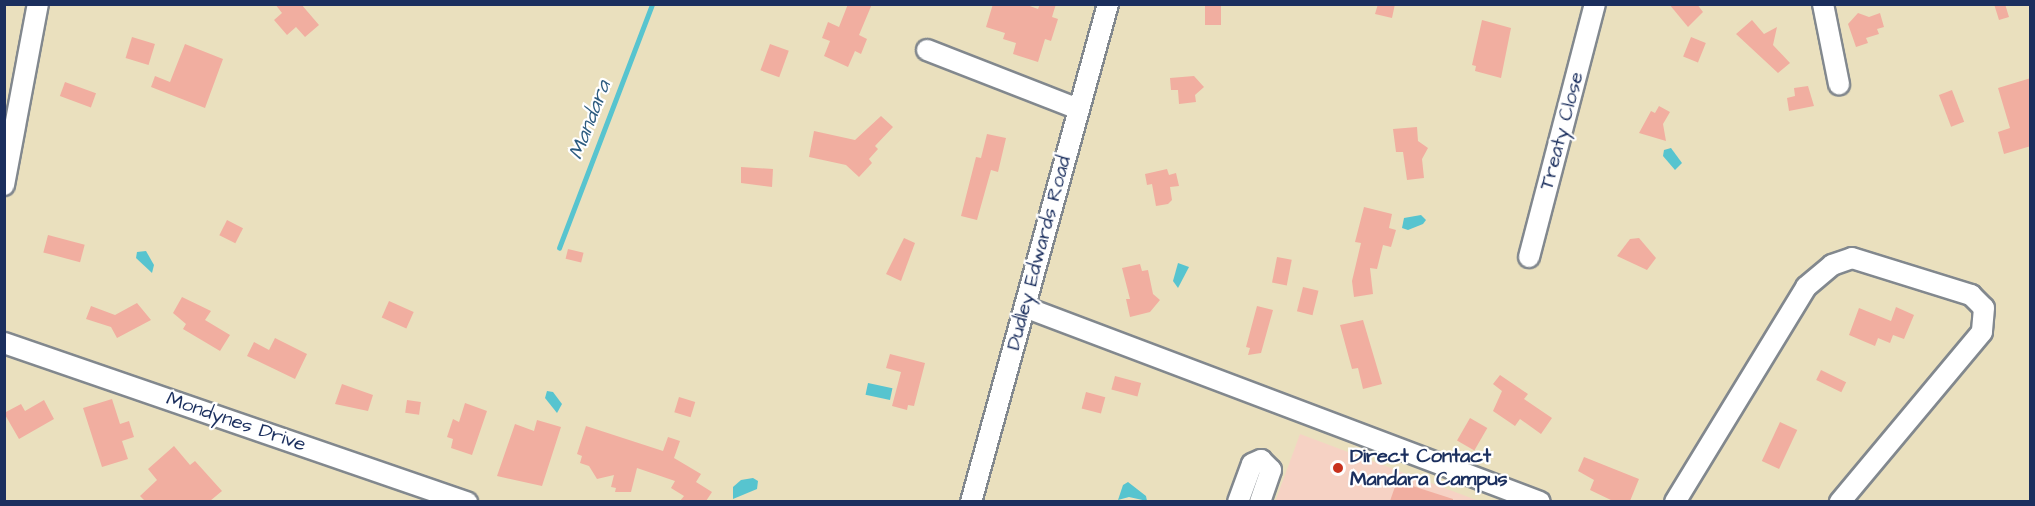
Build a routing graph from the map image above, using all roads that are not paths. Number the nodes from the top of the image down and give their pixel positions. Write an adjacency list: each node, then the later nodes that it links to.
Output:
1 (38, 4): 8 (street)
2 (1108, 4): 7 (street, Dudley Edwards Road)
3 (1595, 4): 9 (street, Treaty Close)
4 (1823, 4): 6 (street)
5 (927, 50): 7 (street)
6 (1839, 84)
7 (1078, 109): 10 (street, Dudley Edwards Road)
8 (4, 185)
9 (1529, 256)
10 (1027, 308): 13 (street, Dudley Edwards Road); 16 (street)
11 (4, 344): 12 (street, Mondynes Drive)
12 (467, 501)
13 (971, 501)
14 (1238, 501): 15 (street)
15 (1260, 501)
16 (1540, 501)
17 (1675, 501): 18 (street)
18 (1840, 501)

